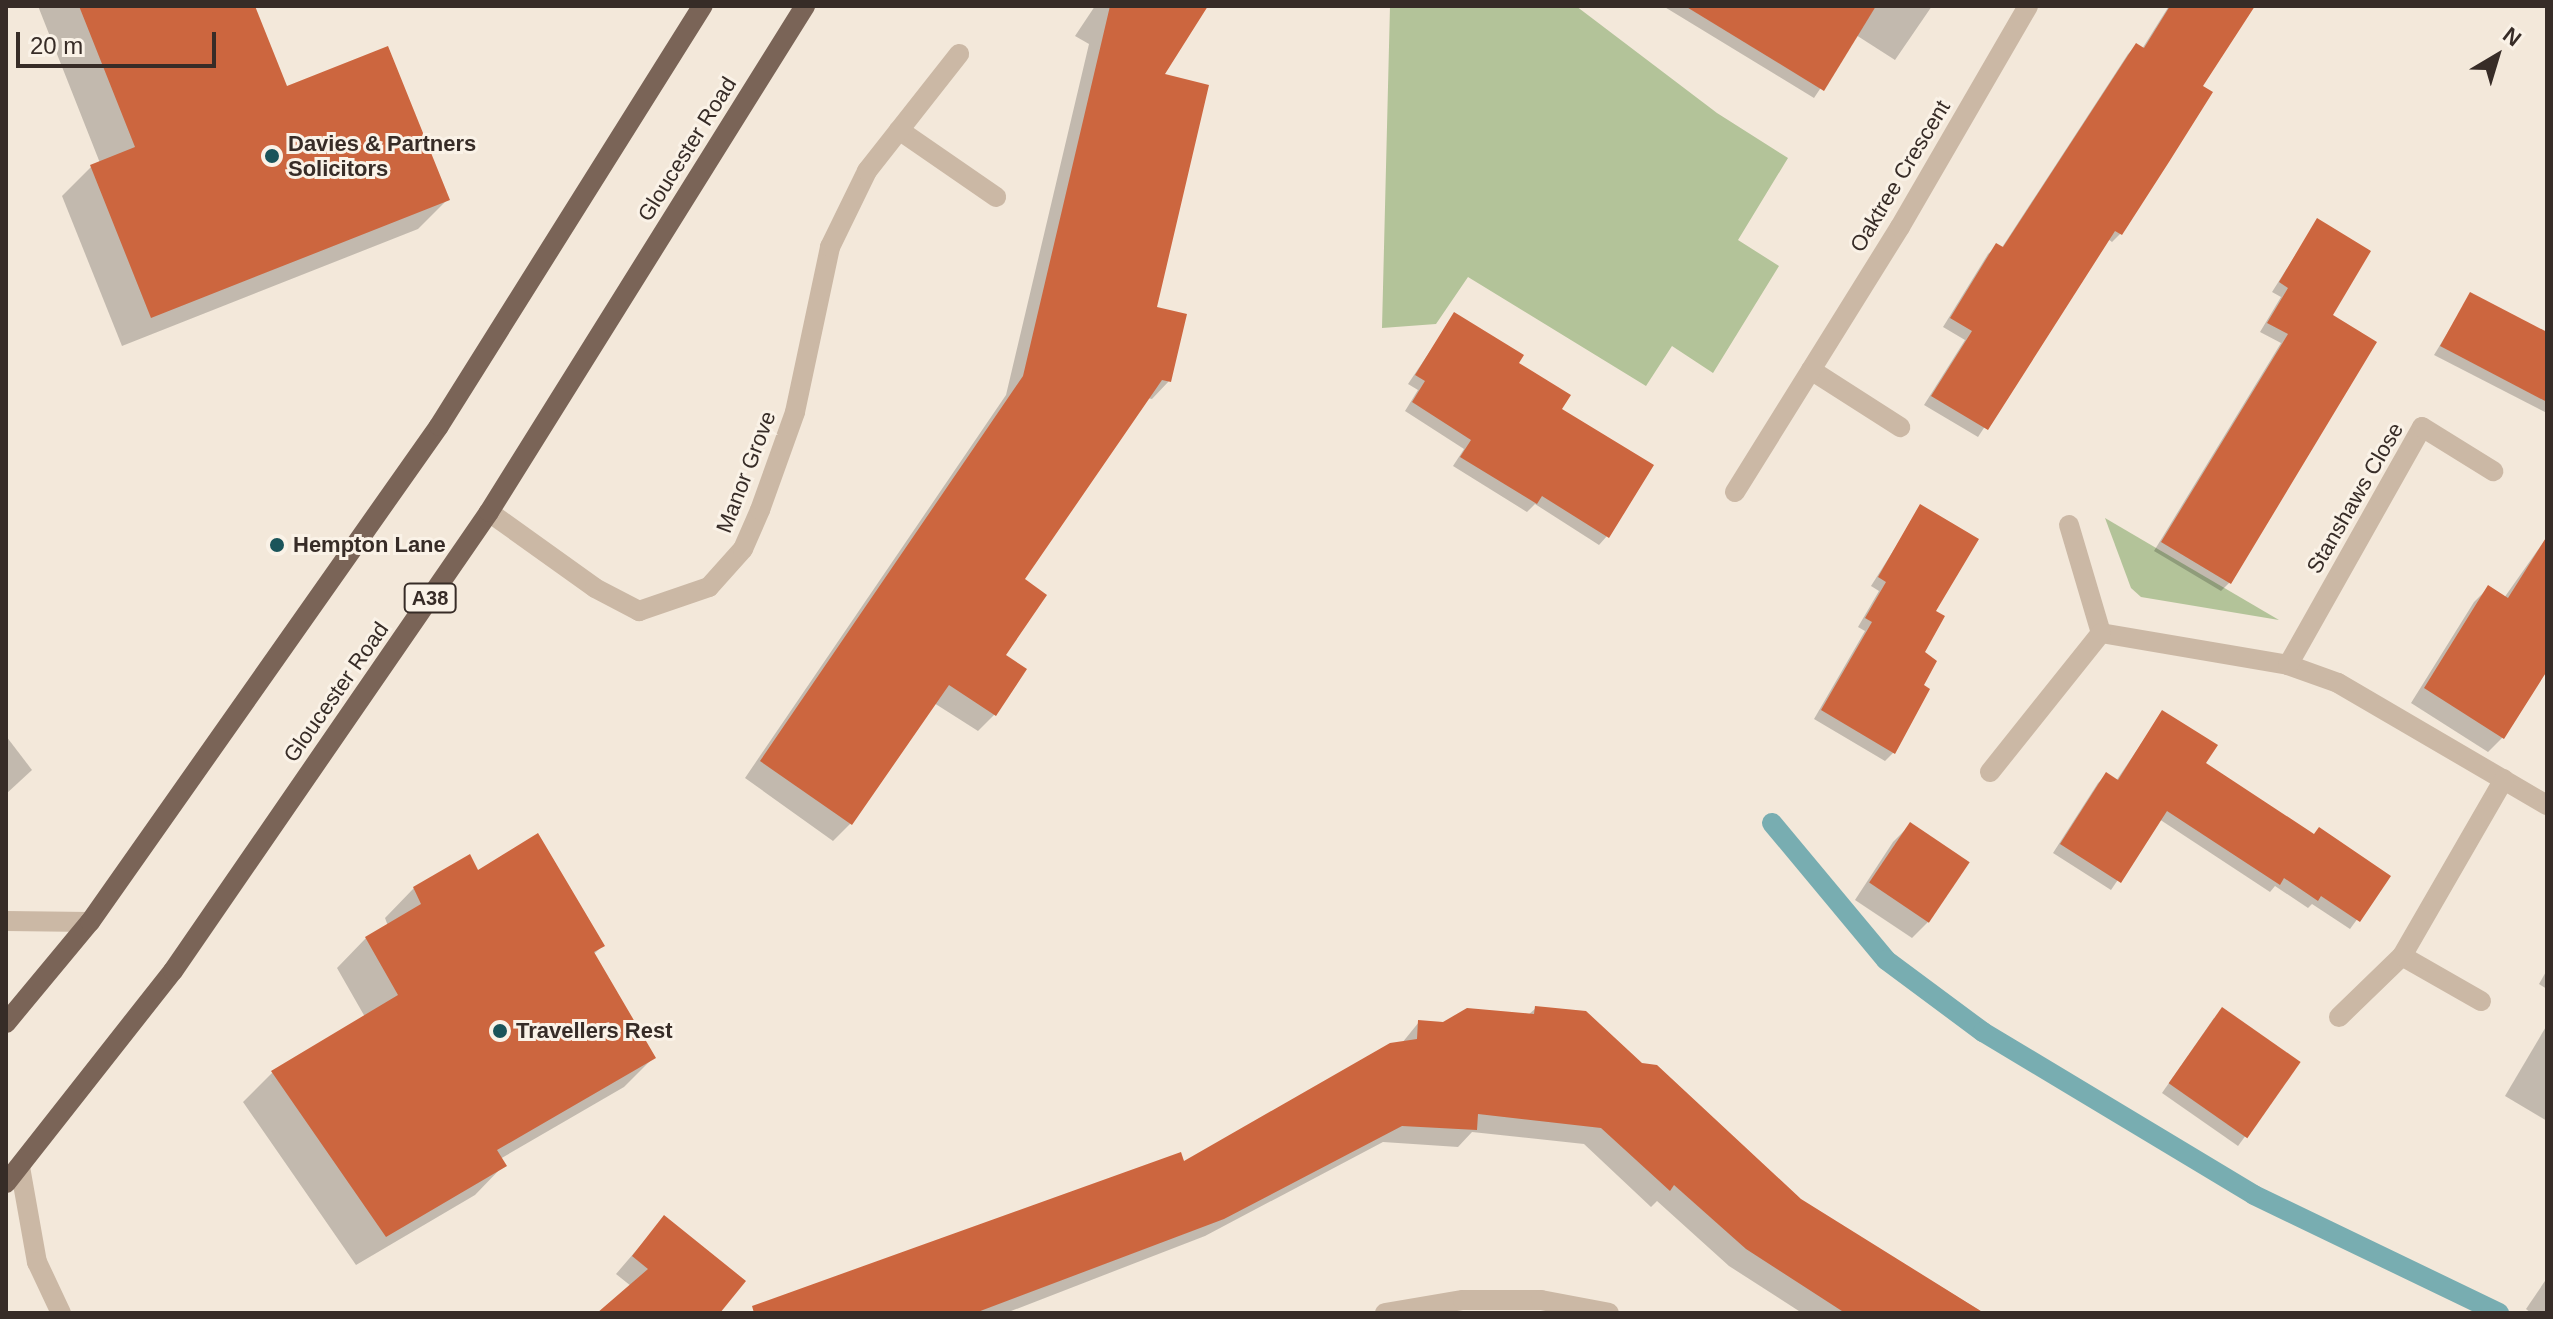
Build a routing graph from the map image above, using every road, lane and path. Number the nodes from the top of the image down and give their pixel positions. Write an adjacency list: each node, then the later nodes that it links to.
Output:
1 (702, 6): 19 (main road)
2 (805, 6): 11 (main road, Gloucester Road / A38)
3 (2028, 6): 7 (street, Oaktree Crescent)
4 (959, 54): 5 (street, Manor Grove)
5 (899, 130): 6 (street); 11 (street, Manor Grove)
6 (996, 197)
7 (1811, 370): 8 (street); 10 (street, Oaktree Crescent)
8 (1900, 427)
9 (2493, 471): 14 (street, Stanshaws Close)
10 (1735, 492)
11 (489, 512): 24 (main road, Gloucester Road / A38)
12 (2069, 525): 13 (street)
13 (2101, 633): 14 (street); 15 (street)
14 (2288, 665): 16 (street)
15 (1990, 772)
16 (2504, 779): 17 (street); 20 (street)
17 (2547, 805)
18 (6, 921): 19 (street)
19 (90, 922): 23 (main road)
20 (2402, 956): 21 (street); 22 (street)
21 (2481, 1001)
22 (2339, 1017)
23 (6, 1023)
24 (20, 1167): 25 (main road, Gloucester Road / A38); 26 (street)
25 (6, 1183)
26 (61, 1313)
27 (1385, 1313): 28 (street)
28 (1609, 1313)

